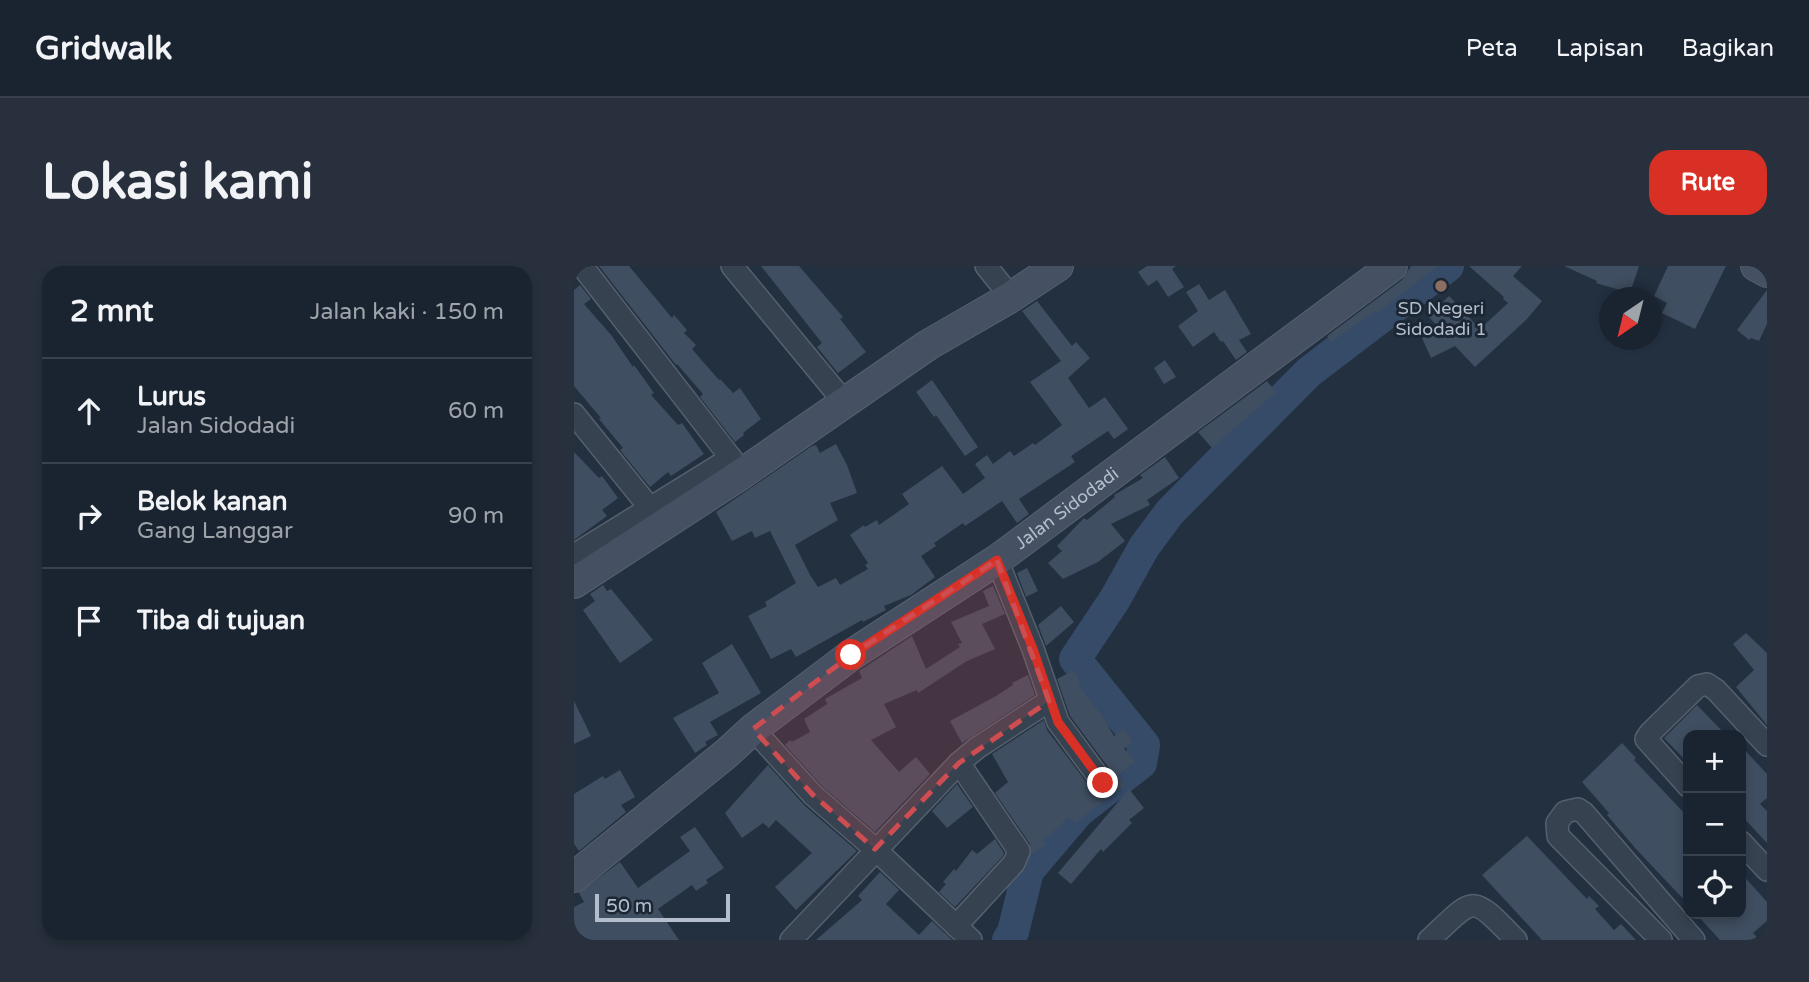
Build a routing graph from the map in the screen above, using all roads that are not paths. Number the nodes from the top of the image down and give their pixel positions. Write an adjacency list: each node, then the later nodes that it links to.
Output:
1 (582, 266): 11 (street)
2 (732, 266): 9 (street)
3 (986, 266): 8 (street)
4 (1059, 266): 8 (street)
5 (1392, 266): 13 (street, Jalan Sidodadi)
6 (1756, 266): 7 (street)
7 (1767, 272)
8 (1012, 297): 9 (street)
9 (845, 403): 11 (street)
10 (574, 414): 12 (street)
11 (736, 467): 12 (street); 14 (street)
12 (650, 508): 14 (street)
13 (997, 560): 15 (street); 16 (street, Jalan Sidodadi)
14 (575, 573)
15 (1049, 701): 18 (street); 20 (street)
16 (753, 729): 22 (street); 24 (street, Jalan Sidodadi)
17 (1767, 745): 19 (street)
18 (959, 763): 22 (street); 25 (street)
19 (1683, 780)
20 (1103, 783)
21 (1746, 847): 23 (street)
22 (875, 849): 25 (street); 26 (street)
23 (1767, 870)
24 (574, 877)
25 (964, 933)
26 (791, 940)
27 (1429, 940): 28 (street)
28 (1516, 940)
29 (1661, 940): 30 (street)
30 (1694, 940)

